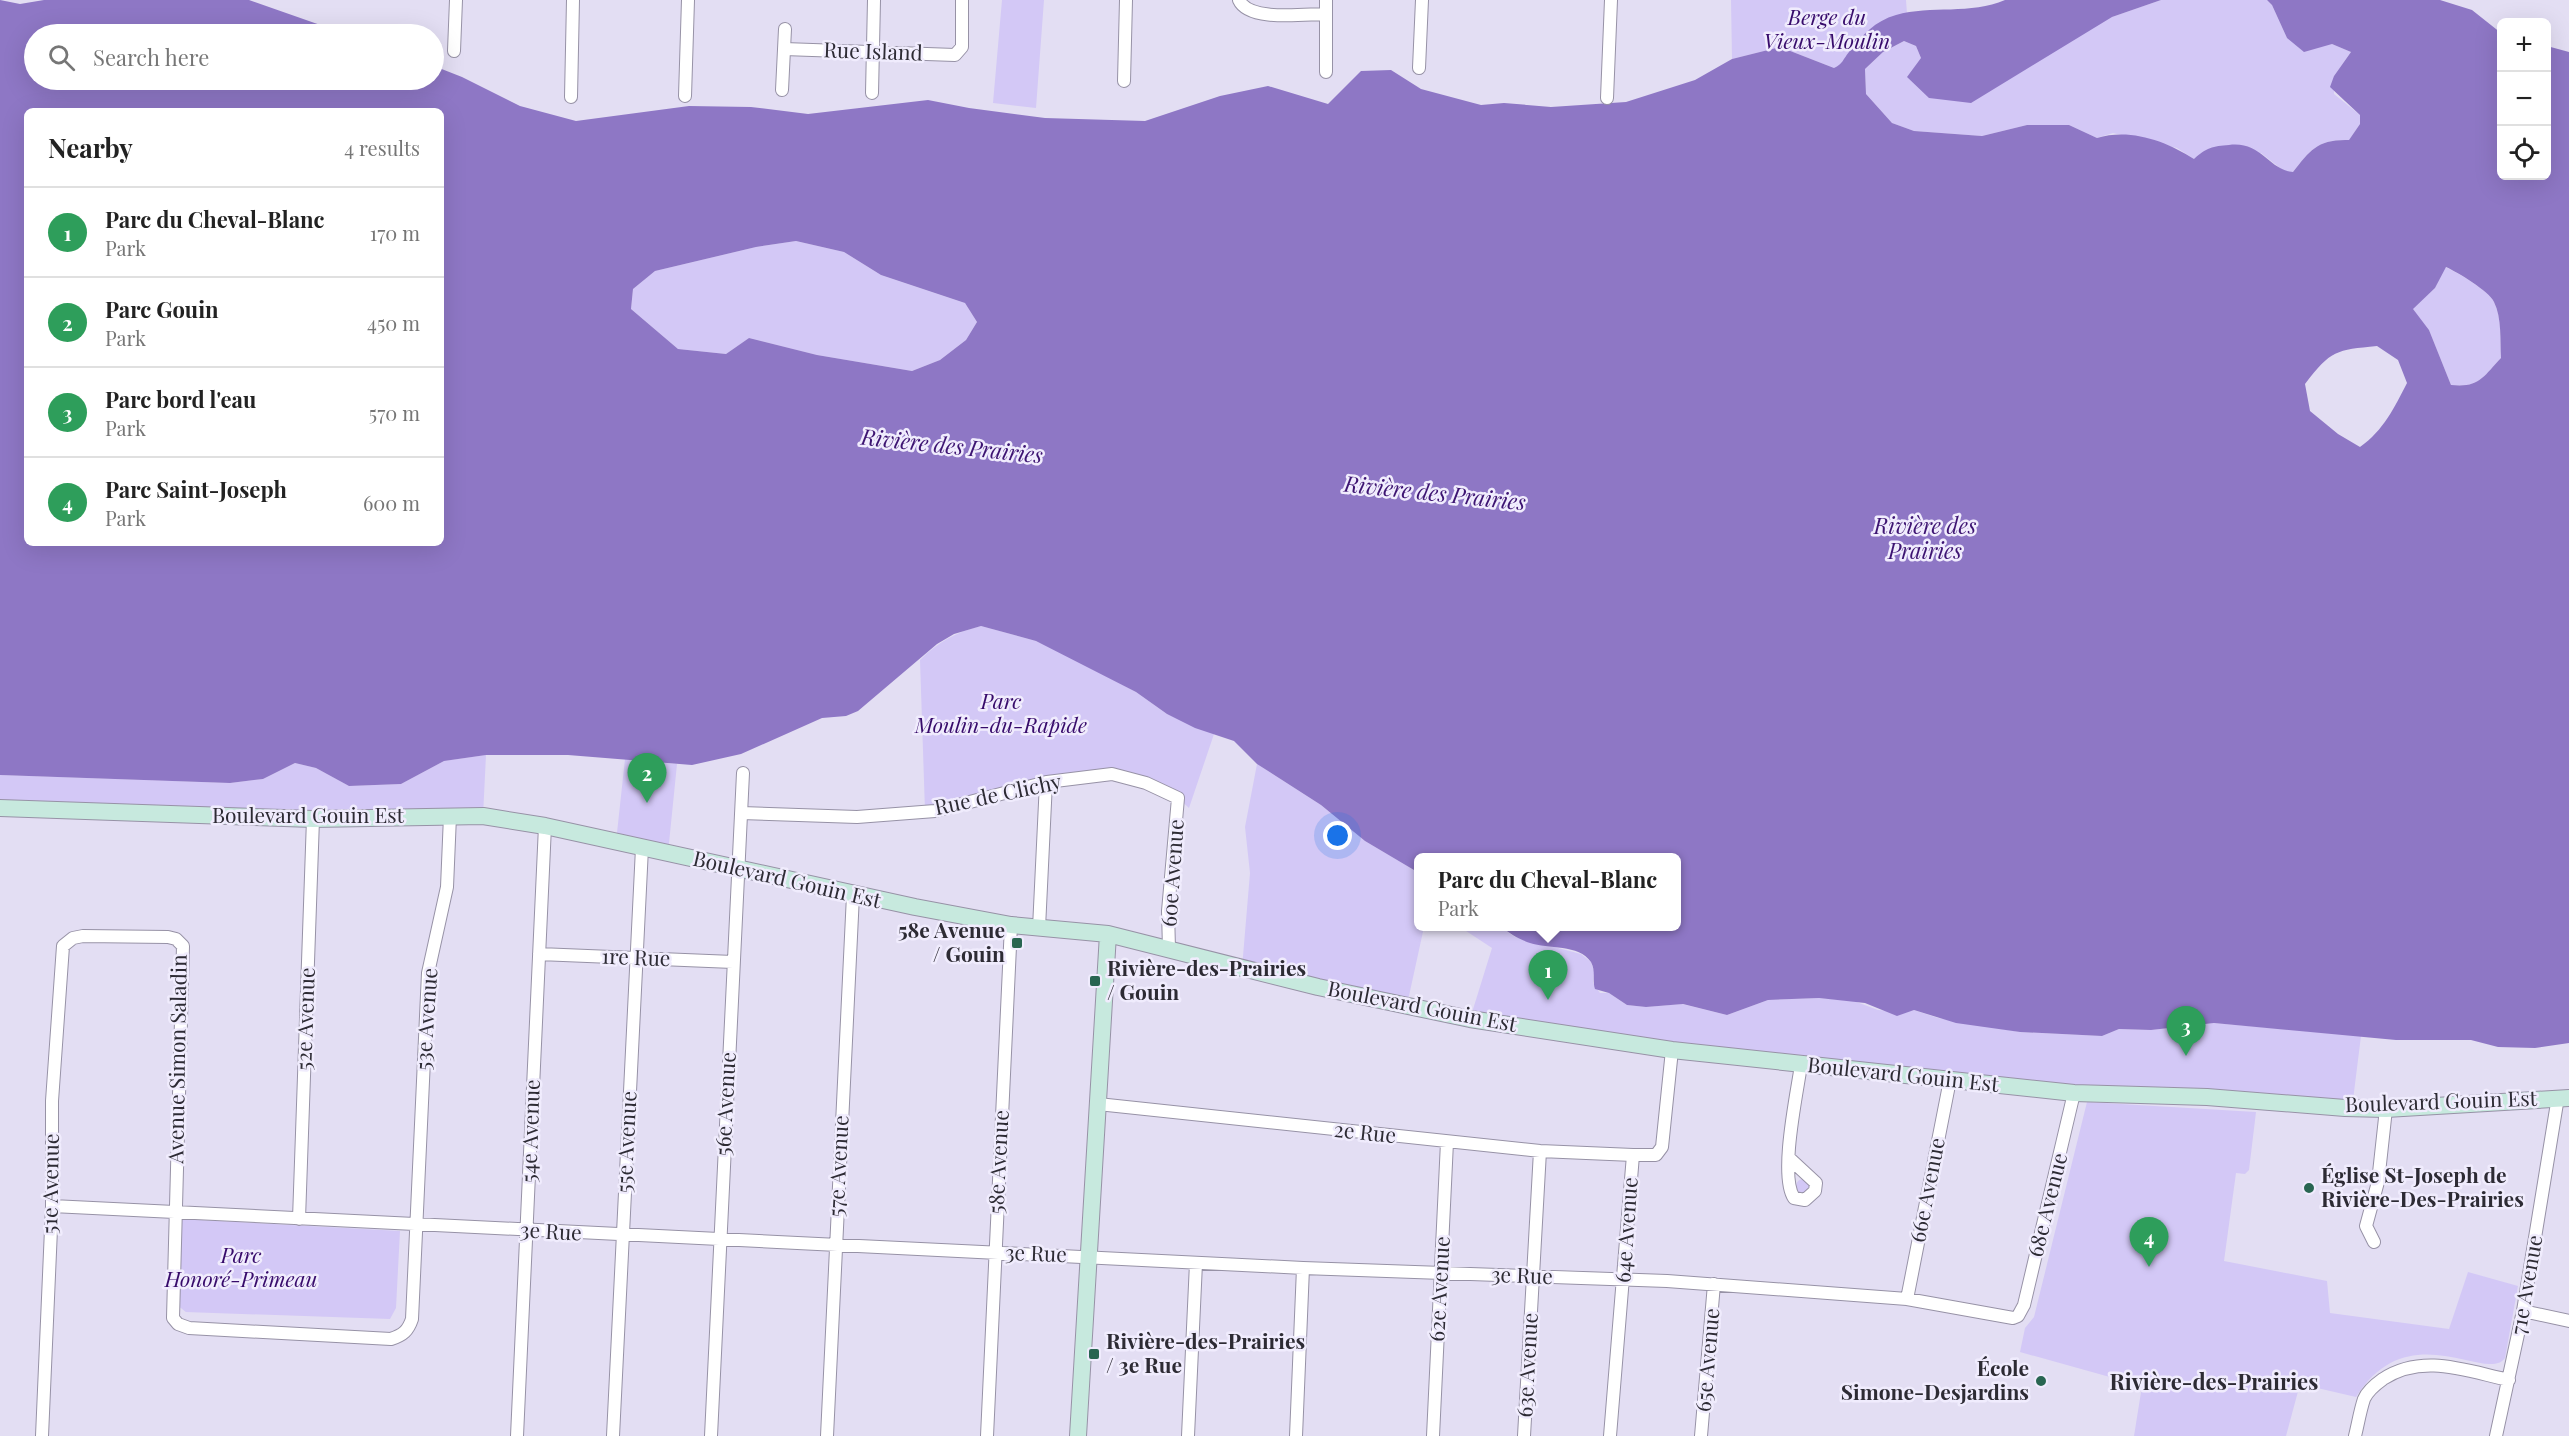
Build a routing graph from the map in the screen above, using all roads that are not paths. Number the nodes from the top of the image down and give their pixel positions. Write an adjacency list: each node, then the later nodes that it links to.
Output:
1 (456, 0): 14 (street)
2 (573, 0): 21 (street)
3 (688, 0): 22 (street)
4 (874, 0): 15 (street)
5 (962, 0): 15 (street, Rue Island)
6 (1126, 0): 18 (street)
7 (1239, 0): 11 (street)
8 (1326, 0): 11 (street)
9 (1422, 0): 16 (street)
10 (1611, 0): 23 (street)
11 (1326, 14): 17 (street)
12 (785, 29): 13 (street)
13 (784, 49): 15 (street, Rue Island); 19 (street)
14 (454, 51)
15 (874, 52): 20 (street)
16 (1419, 69)
17 (1326, 72)
18 (1124, 81)
19 (782, 90)
20 (872, 93)
21 (572, 96)
22 (685, 96)
23 (1606, 98)
24 (742, 773): 28 (street, 56e Avenue)
25 (1046, 782): 26 (street, Rue de Clichy); 28 (street, Rue de Clichy); 36 (street)
26 (1178, 798): 39 (street, 60e Avenue)
27 (0, 808): 30 (street, Boulevard Gouin Est)
28 (741, 813): 33 (street, 56e Avenue)
29 (450, 816): 30 (street, Boulevard Gouin Est); 31 (street, Boulevard Gouin Est); 57 (street, 53e Avenue)
30 (313, 819): 56 (street, 52e Avenue)
31 (545, 826): 32 (street, Boulevard Gouin Est); 40 (street, 54e Avenue)
32 (642, 848): 33 (street, Boulevard Gouin Est); 41 (street, 55e Avenue)
33 (738, 868): 34 (street, Boulevard Gouin Est); 42 (street, 56e Avenue)
34 (853, 895): 35 (street, Boulevard Gouin Est); 62 (street, 57e Avenue)
35 (1011, 925): 36 (street, Boulevard Gouin Est); 63 (street, 58e Avenue)
36 (1039, 928): 37 (street, Boulevard Gouin Est)
37 (1108, 934): 39 (street, Boulevard Gouin Est); 48 (street)
38 (73, 938): 54 (street, 51e Avenue); 55 (street, Avenue Simon Saladin)
39 (1169, 949): 43 (street, Boulevard Gouin Est)
40 (539, 954): 41 (street, 1re Rue); 58 (street, 54e Avenue)
41 (637, 957): 42 (street, 1re Rue); 59 (street, 55e Avenue)
42 (733, 962): 60 (street, 56e Avenue)
43 (1672, 1050): 44 (street, Boulevard Gouin Est); 52 (street, 64e Avenue)
44 (1801, 1065): 45 (street, Boulevard Gouin Est); 53 (street)
45 (1950, 1080): 46 (street, Boulevard Gouin Est); 71 (street, 66e Avenue)
46 (2074, 1093): 49 (street, Boulevard Gouin Est); 73 (street, 68e Avenue)
47 (2563, 1097): 49 (street, Boulevard Gouin Est); 72 (street, 71e Avenue)
48 (1098, 1104): 50 (street, 2e Rue); 64 (street)
49 (2386, 1109): 61 (street)
50 (1447, 1142): 51 (street, 2e Rue); 67 (street, 62e Avenue)
51 (1540, 1151): 52 (street, 2e Rue); 68 (street, 63e Avenue)
52 (1633, 1155): 69 (street, 64e Avenue)
53 (1790, 1158)
54 (52, 1206): 55 (street, 3e Rue); 76 (street, 51e Avenue)
55 (174, 1212): 56 (street, 3e Rue); 57 (street, 53e Avenue)
56 (299, 1219): 57 (street, 3e Rue)
57 (416, 1224): 58 (street, 3e Rue)
58 (527, 1231): 59 (street, 3e Rue); 77 (street, 54e Avenue)
59 (622, 1236): 60 (street, 3e Rue); 78 (street, 55e Avenue)
60 (720, 1239): 62 (street, 3e Rue); 79 (street, 56e Avenue)
61 (2374, 1242)
62 (835, 1245): 63 (street, 3e Rue); 80 (street, 57e Avenue)
63 (995, 1252): 64 (street, 3e Rue); 81 (street, 58e Avenue)
64 (1089, 1256): 65 (street, 3e Rue); 82 (street)
65 (1196, 1263): 66 (street, 3e Rue); 83 (street)
66 (1303, 1268): 67 (street, 3e Rue); 84 (street)
67 (1440, 1273): 68 (street, 3e Rue); 85 (street, 62e Avenue)
68 (1534, 1276): 69 (street, 3e Rue); 86 (street, 63e Avenue)
69 (1623, 1281): 70 (street, 3e Rue); 87 (street, 64e Avenue)
70 (1714, 1284): 71 (street, 3e Rue); 88 (street, 65e Avenue)
71 (1907, 1299): 73 (street, 3e Rue)
72 (2523, 1311): 74 (street); 75 (street, 71e Avenue)
73 (2018, 1316)
74 (2569, 1321)
75 (2509, 1380): 89 (street); 90 (street, 71e Avenue)
76 (42, 1436)
77 (517, 1436)
78 (613, 1436)
79 (711, 1436)
80 (827, 1436)
81 (987, 1436)
82 (1078, 1436)
83 (1188, 1436)
84 (1296, 1436)
85 (1433, 1436)
86 (1524, 1436)
87 (1610, 1436)
88 (1701, 1436)
89 (2355, 1436)
90 (2496, 1436)

